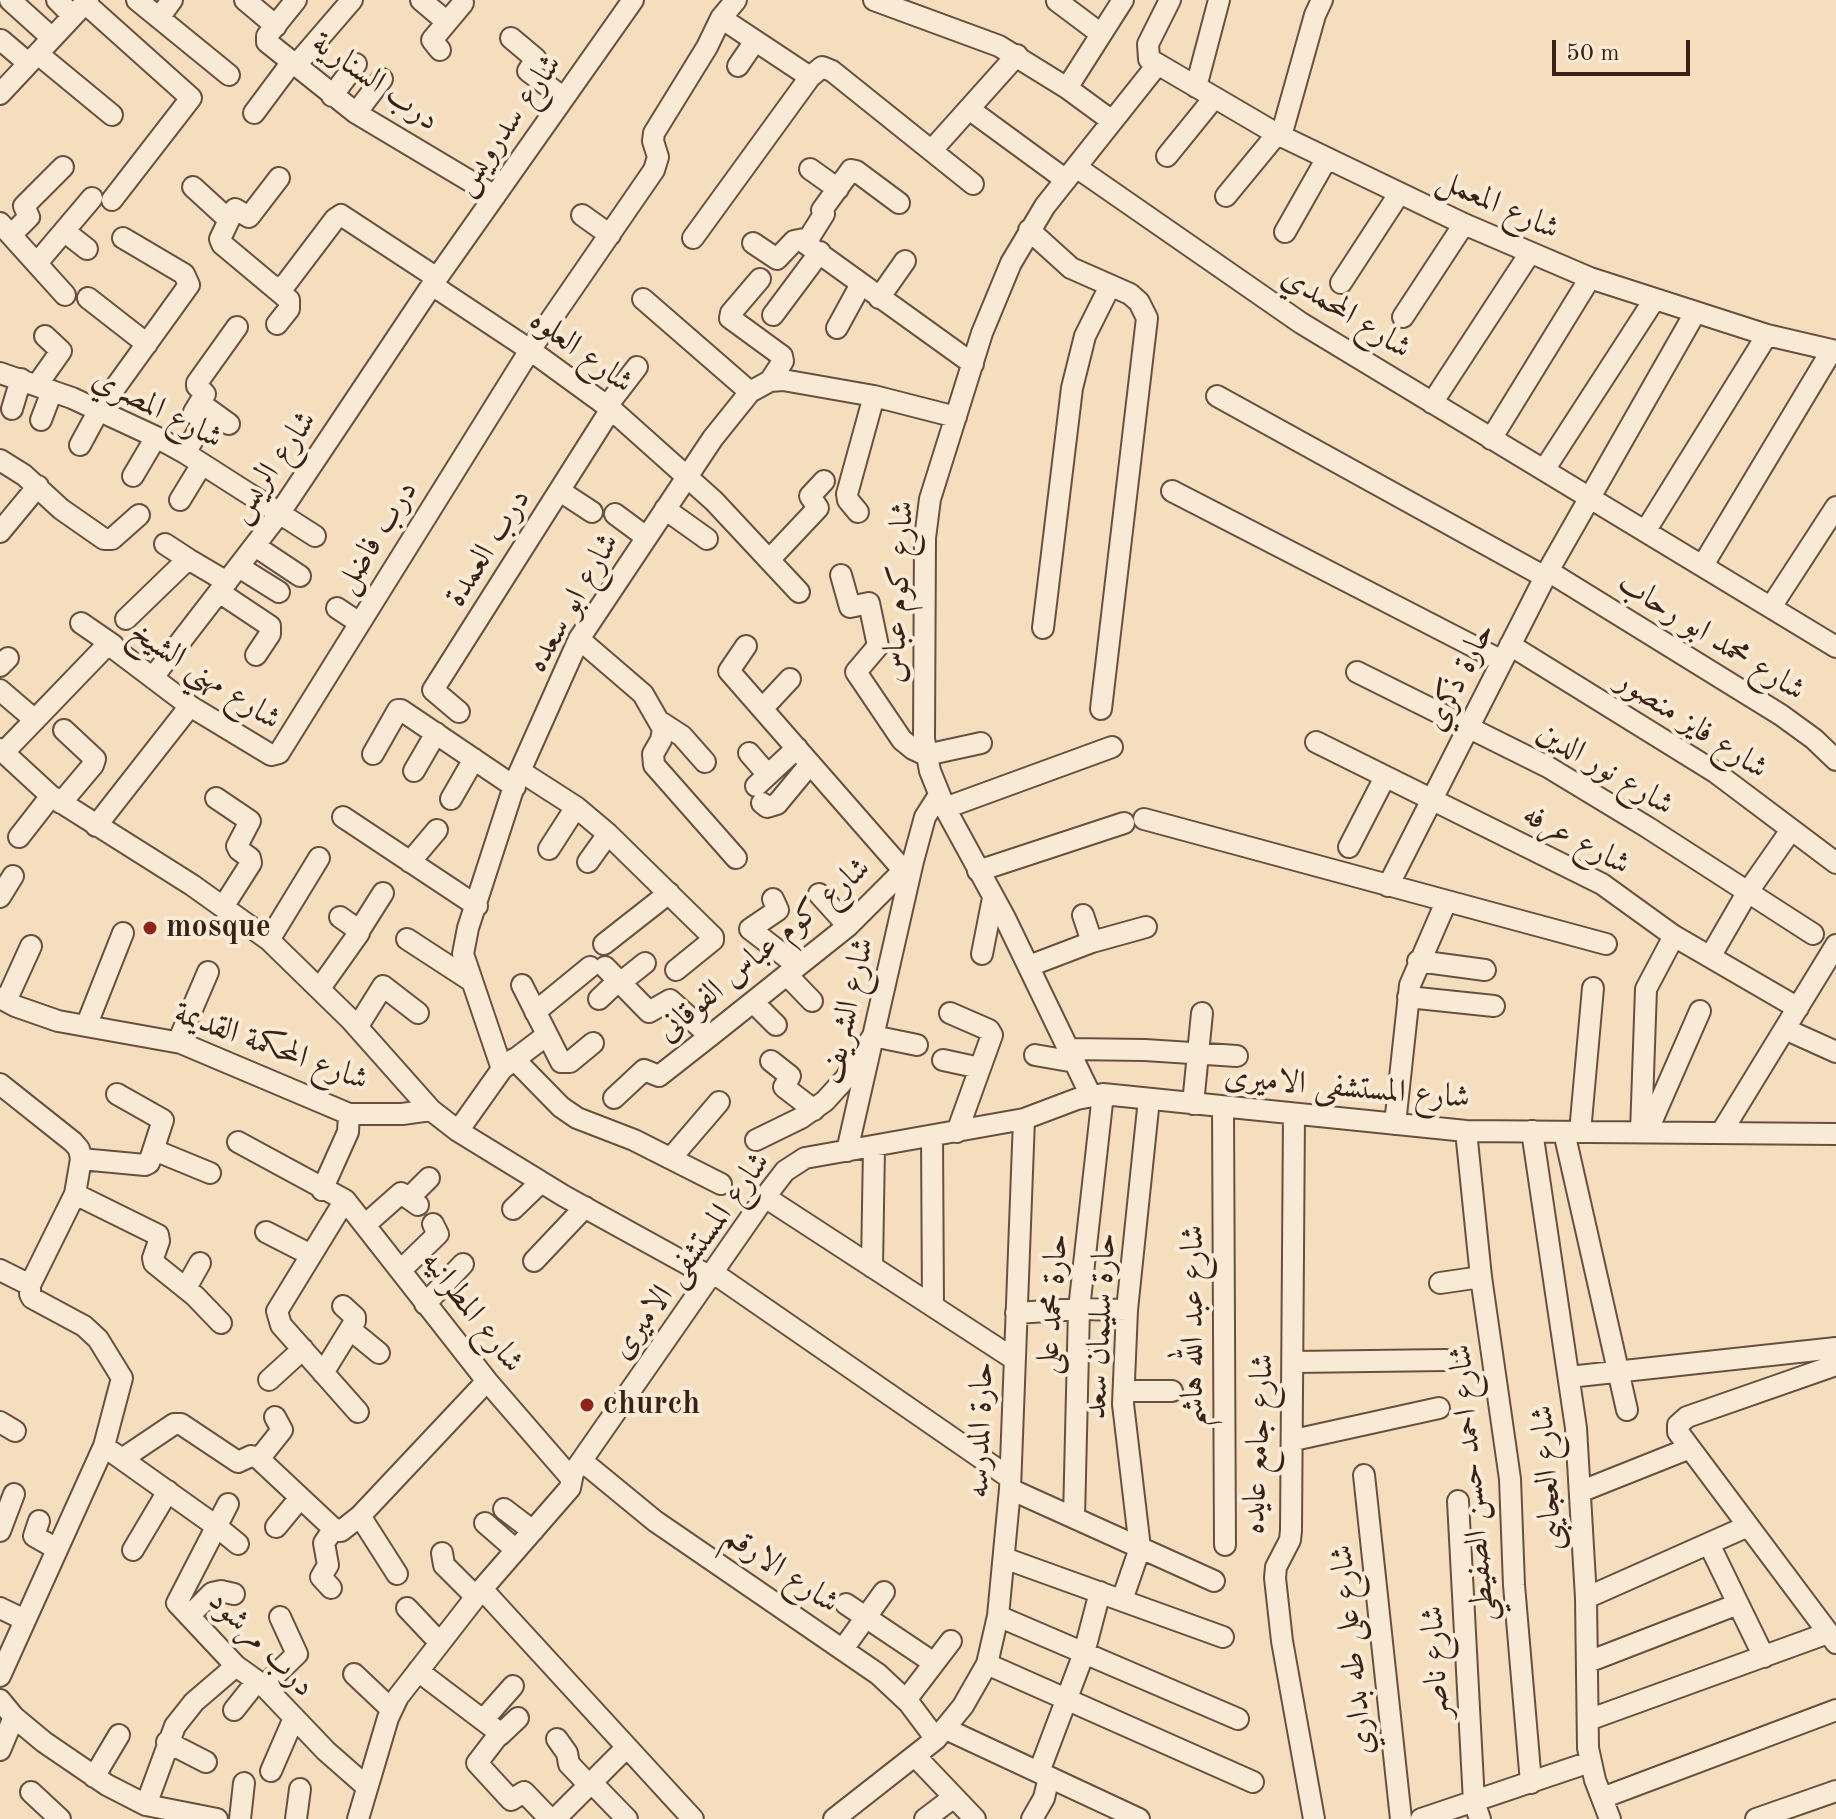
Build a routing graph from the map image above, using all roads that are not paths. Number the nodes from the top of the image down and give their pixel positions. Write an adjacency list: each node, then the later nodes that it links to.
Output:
1 (10, 0): 24 (street)
2 (57, 0): 18 (street)
3 (137, 0): 19 (street)
4 (172, 0): 19 (street)
5 (245, 0): 22 (street)
6 (296, 0): 22 (street, درب السنارية)
7 (352, 0): 31 (street)
8 (421, 0): 21 (street)
9 (633, 0): 42 (street, شارع سدرويس)
10 (736, 0): 20 (street, درب فاضل)
11 (874, 0): 29 (street)
12 (1123, 0): 23 (street)
13 (1170, 0): 33 (street)
14 (1219, 0): 38 (street)
15 (1322, 0): 49 (street)
16 (1057, 1): 23 (street)
17 (463, 3): 21 (street)
18 (82, 6): 24 (street); 69 (street)
19 (159, 18): 35 (street)
20 (721, 18): 27 (street); 71 (street, درب فاضل)
21 (447, 22): 28 (street)
22 (276, 26): 31 (street, درب السنارية)
23 (1101, 34): 39 (street)
24 (52, 38): 30 (street)
25 (511, 38): 42 (street)
26 (1, 40): 30 (street)
27 (755, 41): 34 (street); 36 (street)
28 (440, 50)
29 (1017, 55): 39 (street); 44 (street)
30 (33, 58): 40 (street); 47 (street)
31 (294, 64): 41 (street, درب السنارية); 45 (street)
32 (356, 64): 41 (street)
33 (1157, 65): 38 (street, شارع المعمل); 48 (street, شارع كوم عباس)
34 (738, 66)
35 (229, 75)
36 (810, 77): 50 (street); 73 (street)
37 (382, 79): 46 (street)
38 (1196, 87): 43 (street, شارع المعمل)
39 (1067, 88): 48 (street)
40 (0, 94)
41 (332, 96): 46 (street, درب السنارية)
42 (564, 98): 61 (street, شارع سدرويس)
43 (1214, 98): 49 (street, شارع المعمل); 51 (street)
44 (969, 109): 50 (street); 55 (street, شارع المحمدي)
45 (254, 113)
46 (356, 113): 61 (street, درب السنارية)
47 (112, 115)
48 (1112, 121): 55 (street, شارع كوم عباس)
49 (1279, 135): 52 (street, شارع المعمل); 62 (street)
50 (932, 150): 57 (street)
51 (1167, 156)
52 (1327, 158): 60 (street, شارع المعمل); 70 (street)
53 (63, 167): 67 (street)
54 (810, 169): 59 (street)
55 (1071, 173): 68 (street, شارع كوم عباس); 112 (street, شارع المحمدي)
56 (279, 178): 65 (street)
57 (973, 184)
58 (193, 187): 65 (street)
59 (838, 189): 63 (street); 75 (street)
60 (1399, 194): 66 (street, شارع المعمل); 83 (street)
61 (495, 196): 82 (street, شارع سدرويس)
62 (1226, 196)
63 (899, 203)
64 (582, 215): 71 (street)
65 (228, 219): 86 (street)
66 (1464, 224): 77 (street, شارع المعمل); 94 (street)
67 (5, 229): 79 (street)
68 (1029, 230): 85 (street); 103 (street, شارع كوم عباس)
69 (64, 231): 76 (street); 79 (street)
70 (1285, 232)
71 (610, 235): 101 (street, درب فاضل)
72 (123, 238): 100 (street)
73 (693, 238)
74 (753, 243): 75 (street)
75 (811, 246): 84 (street); 93 (street)
76 (87, 249)
77 (1530, 253): 80 (street, شارع المعمل); 112 (street)
78 (905, 261): 89 (street)
79 (37, 263): 87 (street)
80 (1590, 278): 91 (street, شارع المعمل); 120 (street)
81 (760, 279): 106 (street)
82 (434, 282): 86 (street, شارع العلوه); 101 (street, شارع العلوه); 137 (street, شارع الريس)
83 (1341, 283)
84 (861, 284): 89 (street); 97 (street)
85 (1110, 286): 161 (street); 174 (street)
86 (275, 288): 95 (street)
87 (65, 295)
88 (88, 298): 100 (street)
89 (879, 298): 103 (street)
90 (643, 299): 108 (street)
91 (1654, 300): 92 (street, شارع المعمل); 124 (street)
92 (1695, 313): 98 (street, شارع المعمل); 131 (street, حارة ذكري)
93 (773, 315)
94 (1403, 317)
95 (277, 324)
96 (237, 327): 111 (street)
97 (837, 328)
98 (1767, 335): 102 (street, شارع المعمل); 140 (street)
99 (45, 336): 107 (street)
100 (147, 344): 115 (street)
101 (530, 350): 113 (street, شارع العلوه); 159 (street, درب فاضل)
102 (1834, 350): 149 (street)
103 (973, 364): 116 (street, شارع كوم عباس)
104 (637, 367): 113 (street, درب العمدة)
105 (0, 373): 107 (street, شارع المصري)
106 (770, 381): 108 (street, شارع ابو سعده); 109 (street)
107 (37, 385): 114 (street); 115 (street, شارع المصري); 117 (street)
108 (750, 392): 126 (street, شارع ابو سعده)
109 (874, 396): 116 (street); 136 (street)
110 (1217, 396): 150 (street, شارع محمد ابو رحاب)
111 (200, 403): 118 (street); 122 (street)
112 (1432, 403): 120 (street, شارع المحمدي)
113 (609, 408): 126 (street, شارع العلوه); 129 (street, درب العمدة)
114 (12, 409)
115 (99, 410): 119 (street, شارع المصري); 121 (street)
116 (956, 417): 187 (street, شارع كوم عباس)
117 (41, 420)
118 (229, 424)
119 (156, 437): 122 (street, شارع المصري); 125 (street)
120 (1491, 439): 124 (street, شارع المحمدي)
121 (80, 445)
122 (194, 458): 132 (street); 137 (street, شارع المصري)
123 (0, 460): 128 (street)
124 (1544, 470): 131 (street, شارع المحمدي)
125 (133, 476)
126 (688, 476): 134 (street, شارع ابو سعده); 148 (street, شارع العلوه)
127 (824, 481): 148 (street)
128 (38, 486): 139 (street); 141 (street)
129 (560, 491): 135 (street); 175 (street, درب العمدة)
130 (1172, 491): 166 (street, شارع فايز منصور)
131 (1592, 497): 140 (street, شارع المحمدي); 150 (street, حارة ذكري)
132 (180, 500)
133 (1836, 507): 156 (street)
134 (665, 509): 143 (street, شارع ابو سعده); 144 (street)
135 (592, 512)
136 (858, 512)
137 (279, 514): 142 (street, شارع المصري); 146 (street, شارع الريس)
138 (615, 514): 143 (street)
139 (139, 515)
140 (1646, 530): 149 (street, شارع المحمدي)
141 (0, 532)
142 (315, 536)
143 (646, 537): 162 (street, شارع ابو سعده)
144 (707, 539)
145 (165, 544): 147 (street)
146 (255, 546): 152 (street); 153 (street, شارع الريس)
147 (188, 559): 153 (street); 158 (street)
148 (769, 560): 155 (street, شارع العلوه)
149 (1703, 565): 156 (street, شارع المحمدي)
150 (1547, 574): 166 (street, حارة ذكري); 191 (street, شارع محمد ابو رحاب)
151 (841, 575): 187 (street)
152 (300, 576)
153 (228, 580): 154 (street); 167 (street); 169 (street, شارع الريس)
154 (279, 592)
155 (799, 592)
156 (1771, 607): 163 (street, شارع المحمدي)
157 (337, 608): 159 (street)
158 (126, 619)
159 (358, 622): 189 (street, درب فاضل)
160 (81, 623): 164 (street)
161 (1043, 628)
162 (579, 639): 177 (street); 196 (street, شارع ابو سعده)
163 (1834, 643)
164 (113, 645): 169 (street, شارع مهني الشيخ); 176 (street, شارع مهني الشيخ)
165 (746, 646): 173 (street)
166 (1506, 653): 178 (street, حارة ذكري); 207 (street, شارع فايز منصور)
167 (256, 655)
168 (1357, 672): 178 (street, شارع نور الدين)
169 (154, 676): 172 (street, شارع مهني الشيخ)
170 (790, 679): 173 (street)
171 (0, 690): 176 (street)
172 (190, 706): 189 (street, شارع مهني الشيخ); 205 (street)
173 (762, 709): 184 (street)
174 (1101, 709)
175 (459, 712)
176 (35, 720): 188 (street, شارع مهني الشيخ)
177 (662, 723): 192 (street); 213 (street)
178 (1468, 727): 201 (street, حارة ذكري); 223 (street, شارع نور الدين)
179 (64, 730): 199 (street)
180 (436, 733): 186 (street); 190 (street); 194 (street)
181 (1316, 742): 195 (street, شارع عرفه)
182 (981, 743): 187 (street)
183 (1112, 747): 202 (street)
184 (797, 748): 193 (street); 197 (street)
185 (749, 753): 197 (street)
186 (373, 754)
187 (926, 755): 202 (street, شارع كوم عباس)
188 (3, 756): 199 (street)
189 (275, 756)
190 (474, 759): 196 (street); 200 (street)
191 (1836, 760)
192 (705, 762)
193 (810, 764): 197 (street); 217 (street)
194 (414, 771)
195 (1385, 777): 201 (street, شارع عرفه); 210 (street)
196 (517, 779): 203 (street); 229 (street, شارع ابو سعده)
197 (762, 788)
198 (216, 798): 230 (street)
199 (56, 799): 205 (street); 209 (street)
200 (451, 799)
201 (1431, 801): 220 (street, حارة ذكري); 238 (street, شارع عرفه)
202 (942, 802): 217 (street, شارع الشريف); 218 (street, شارع كوم عباس)
203 (576, 807): 208 (street); 211 (street)
204 (343, 817): 214 (street)
205 (96, 826): 230 (street)
206 (437, 830): 214 (street)
207 (1791, 830): 216 (street, شارع فايز منصور); 223 (street)
208 (608, 834): 215 (street); 222 (street)
209 (19, 837)
210 (1349, 847)
211 (549, 849)
212 (319, 858): 240 (street)
213 (736, 858)
214 (410, 862): 229 (street)
215 (588, 862)
216 (1836, 863)
217 (908, 866): 233 (street, شارع كوم عباس الفوقانى); 279 (street, شارع الشريف)
218 (978, 871): 220 (street); 226 (street, شارع كوم عباس)
219 (13, 876): 225 (street)
220 (1388, 886): 228 (street)
221 (383, 893): 235 (street)
222 (669, 893): 242 (street); 251 (street)
223 (1747, 893): 237 (street, شارع نور الدين); 247 (street)
224 (819, 894): 233 (street)
225 (0, 897)
226 (993, 898): 246 (street); 250 (street, شارع كوم عباس)
227 (773, 899): 252 (street)
228 (1446, 902): 243 (street); 248 (street)
229 (477, 906): 257 (street, شارع ابو سعده)
230 (223, 907): 240 (street)
231 (1083, 915): 241 (street)
232 (340, 917): 235 (street)
233 (848, 926): 252 (street, شارع كوم عباس الفوقانى)
234 (1146, 927): 241 (street)
235 (359, 931): 260 (street)
236 (123, 933): 273 (street)
237 (1813, 934)
238 (1674, 936): 247 (street, شارع عرفه); 311 (street)
239 (407, 939): 257 (street)
240 (269, 940): 260 (street)
241 (1092, 942): 250 (street)
242 (604, 944)
243 (1606, 944)
244 (1836, 945): 256 (street)
245 (31, 946): 263 (street)
246 (982, 954)
247 (1710, 957): 267 (street, شارع عرفه)
248 (1418, 961): 253 (street); 262 (street)
249 (645, 963): 255 (street)
250 (1029, 966): 286 (street, شارع كوم عباس)
251 (676, 970)
252 (793, 970): 264 (street); 265 (street, شارع كوم عباس الفوقانى)
253 (1485, 970)
254 (208, 972): 280 (street)
255 (608, 974): 258 (street); 258 (street); 278 (street)
256 (1827, 979): 267 (street)
257 (470, 980): 290 (street, شارع ابو سعده)
258 (572, 982): 269 (street)
259 (522, 985): 269 (street)
260 (320, 988): 275 (street)
261 (1593, 988): 310 (street)
262 (1408, 997): 266 (street); 305 (street)
263 (3, 999): 273 (street, شارع المحكمة القديمة)
264 (812, 1001)
265 (753, 1002): 274 (street); 278 (street, شارع كوم عباس الفوقانى)
266 (1494, 1006)
267 (1798, 1008): 276 (street)
268 (1700, 1011): 311 (street)
269 (535, 1012): 277 (street)
270 (418, 1013): 275 (street)
271 (950, 1013): 291 (street)
272 (1202, 1013): 284 (street)
273 (87, 1024): 280 (street, شارع المحكمة القديمة)
274 (776, 1025)
275 (358, 1026): 300 (street)
276 (1785, 1029): 283 (street); 312 (street)
277 (547, 1035): 281 (street); 290 (street)
278 (710, 1036): 295 (street, شارع كوم عباس الفوقانى)
279 (873, 1036): 282 (street); 301 (street); 319 (street, شارع الشريف)
280 (178, 1042): 302 (street, شارع المحكمة القديمة)
281 (593, 1043)
282 (917, 1045)
283 (1836, 1052)
284 (1198, 1053): 286 (street); 287 (street); 298 (street)
285 (1035, 1055): 286 (street)
286 (1072, 1056): 294 (street, شارع كوم عباس)
287 (1237, 1056)
288 (943, 1060): 291 (street)
289 (771, 1061): 301 (street)
290 (508, 1064): 306 (street); 320 (street)
291 (980, 1068): 309 (street)
292 (0, 1084): 321 (street)
293 (117, 1094): 318 (street)
294 (1097, 1095): 296 (street, شارع المستشفى الاميرى); 304 (street, شارع المستشفى الاميرى); 350 (street, حارة محمد على)
295 (614, 1098)
296 (1149, 1099): 298 (street, شارع المستشفى الاميرى); 351 (street, حارة سليمان سعد)
297 (719, 1102): 320 (street)
298 (1193, 1104): 299 (street, شارع المستشفى الاميرى)
299 (1223, 1107): 303 (street, شارع المستشفى الاميرى); 401 (street, شارع عبد الله هاشم)
300 (431, 1110): 302 (street, شارع المحكمة القديمة); 306 (street)
301 (814, 1110): 315 (street)
302 (349, 1114): 326 (street)
303 (1294, 1114): 305 (street, شارع المستشفى الاميرى); 360 (street, شارع جامع عايده)
304 (1024, 1119): 309 (street, شارع المستشفى الاميرى); 352 (street, حارة المدرسه)
305 (1395, 1124): 307 (street, شارع المستشفى الاميرى)
306 (458, 1131): 324 (street)
307 (1466, 1131): 308 (street, شارع المستشفى الاميرى); 343 (street, شارع احمد حسن الصفيطي)
308 (1532, 1131): 310 (street, شارع المستشفى الاميرى); 364 (street, شارع العجايبى)
309 (957, 1132): 314 (street, شارع المستشفى الاميرى)
310 (1572, 1132): 311 (street, شارع المستشفى الاميرى); 362 (street)
311 (1644, 1132): 312 (street, شارع المستشفى الاميرى)
312 (1721, 1133): 313 (street, شارع المستشفى الاميرى)
313 (1836, 1134)
314 (932, 1136): 317 (street, شارع المستشفى الاميرى); 349 (street)
315 (756, 1140)
316 (238, 1142): 326 (street, شارع المطرانيه)
317 (874, 1147): 319 (street, شارع المستشفى الاميرى); 339 (street)
318 (154, 1150): 321 (street); 322 (street)
319 (847, 1151): 328 (street, شارع المستشفى الاميرى)
320 (671, 1158): 325 (street)
321 (81, 1159): 327 (street)
322 (210, 1173)
323 (429, 1178): 332 (street)
324 (541, 1182): 330 (street); 331 (street)
325 (721, 1184)
326 (322, 1190): 329 (street, شارع المطرانيه)
327 (75, 1194): 345 (street); 346 (street)
328 (765, 1197): 339 (street); 342 (street, شارع المستشفى الاميرى)
329 (345, 1200): 332 (street, شارع المطرانيه); 335 (street)
330 (585, 1207): 336 (street); 342 (street)
331 (513, 1209)
332 (366, 1224): 341 (street, شارع المطرانيه)
333 (433, 1224): 341 (street)
334 (266, 1232): 335 (street)
335 (311, 1255): 356 (street)
336 (534, 1261)
337 (200, 1263): 346 (street)
338 (463, 1264): 347 (street)
339 (872, 1267): 349 (street)
340 (0, 1270): 345 (street)
341 (401, 1270): 347 (street, شارع المطرانيه)
342 (710, 1274): 378 (street, شارع المستشفى الاميرى); 380 (street)
343 (1481, 1277): 344 (street); 470 (street, شارع احمد حسن الصفيطي)
344 (1440, 1283)
345 (30, 1285): 374 (street)
346 (186, 1288): 353 (street)
347 (425, 1304): 366 (street, شارع المطرانيه)
348 (343, 1306): 354 (street)
349 (933, 1306): 358 (street)
350 (1079, 1309): 351 (street); 352 (street); 389 (street, حارة محمد على)
351 (1127, 1310): 367 (street, حارة سليمان سعد)
352 (1016, 1313): 358 (street, حارة المدرسه)
353 (221, 1323)
354 (351, 1330): 357 (street); 363 (street)
355 (1836, 1348): 362 (street)
356 (303, 1349): 363 (street); 365 (street)
357 (379, 1353)
358 (1014, 1359): 380 (street, حارة المدرسه)
359 (1446, 1360): 360 (street)
360 (1294, 1362): 373 (street, شارع جامع عايده)
361 (1836, 1364): 375 (street)
362 (1618, 1370): 364 (street); 370 (street)
363 (323, 1373): 371 (street)
364 (1569, 1377): 382 (street, شارع العجايبى)
365 (269, 1380)
366 (487, 1381): 378 (street, شارع المطرانيه); 388 (street)
367 (1124, 1391): 368 (street); 402 (street, حارة سليمان سعد)
368 (1172, 1391)
369 (1439, 1408): 373 (street)
370 (1627, 1410)
371 (358, 1412)
372 (275, 1417): 377 (street)
373 (1294, 1440): 493 (street, شارع جامع عايده)
374 (104, 1446): 376 (street); 403 (street)
375 (1690, 1448): 382 (street); 393 (street)
376 (122, 1459): 377 (street); 381 (street)
377 (259, 1459): 384 (street)
378 (576, 1470): 397 (street, شارع المستشفى الاميرى); 431 (street, شارع الارقم)
379 (1364, 1475): 494 (street, شارع على طه بداري)
380 (1010, 1484): 389 (street); 408 (street, حارة المدرسه)
381 (168, 1491): 392 (street); 404 (street)
382 (1582, 1491): 416 (street, شارع العجايبى)
383 (14, 1494): 396 (street)
384 (300, 1498): 394 (street); 395 (street)
385 (1458, 1501): 479 (street, شارع ناصر)
386 (228, 1504): 392 (street, درب مرشود)
387 (504, 1509): 397 (street)
388 (360, 1516): 395 (street); 409 (street)
389 (1074, 1518): 402 (street)
390 (39, 1521): 403 (street)
391 (485, 1523): 405 (street)
392 (216, 1526): 399 (street); 418 (street, درب مرشود)
393 (1748, 1526): 400 (street); 428 (street)
394 (276, 1527)
395 (334, 1528): 411 (street)
396 (0, 1531)
397 (533, 1531): 405 (street, شارع المستشفى الاميرى)
398 (0, 1541): 406 (street)
399 (238, 1544)
400 (1709, 1544): 416 (street); 420 (street)
401 (1225, 1545)
402 (1140, 1548): 410 (street); 417 (street, حارة سليمان سعد)
403 (57, 1549): 426 (street)
404 (133, 1550)
405 (516, 1550): 414 (street, شارع المستشفى الاميرى)
406 (0, 1551)
407 (442, 1553): 414 (street)
408 (1004, 1558): 413 (street); 423 (street, حارة المدرسه)
409 (397, 1574)
410 (1214, 1581)
411 (331, 1588)
412 (884, 1592): 425 (street)
413 (1100, 1592): 417 (street); 432 (street)
414 (479, 1593): 430 (street, شارع المستشفى الاميرى); 460 (street)
415 (234, 1594): 418 (street)
416 (1586, 1598): 434 (street, شارع العجايبى)
417 (1122, 1600): 427 (street)
418 (177, 1602): 437 (street, درب مرشود)
419 (846, 1604): 425 (street)
420 (1738, 1604): 433 (street); 434 (street)
421 (0, 1608): 426 (street)
422 (407, 1608): 430 (street)
423 (998, 1616): 432 (street); 436 (street, حارة المدرسه)
424 (280, 1617): 441 (street)
425 (866, 1617): 431 (street); 435 (street)
426 (25, 1620): 440 (street)
427 (1223, 1637)
428 (1832, 1638): 433 (street)
429 (951, 1641): 435 (street)
430 (440, 1643): 438 (street, شارع المستشفى الاميرى)
431 (843, 1649): 445 (street, شارع الارقم)
432 (1084, 1653): 443 (street); 452 (street)
433 (1764, 1657): 454 (street)
434 (1588, 1662): 454 (street, شارع العجايبى)
435 (934, 1663): 445 (street)
436 (987, 1664): 443 (street); 455 (street, حارة المدرسه)
437 (236, 1666): 441 (street, درب مرشود); 459 (street)
438 (418, 1671): 446 (street, شارع المستشفى الاميرى); 453 (street)
439 (354, 1674): 446 (street)
440 (0, 1676)
441 (261, 1684): 447 (street); 450 (street, درب مرشود)
442 (513, 1686): 453 (street)
443 (1066, 1699): 466 (street); 468 (street)
444 (0, 1700): 449 (street)
445 (906, 1700): 455 (street, شارع الارقم)
446 (391, 1709): 472 (street, شارع المستشفى الاميرى)
447 (234, 1710)
448 (1836, 1710): 477 (street)
449 (14, 1717): 461 (street); 467 (street)
450 (294, 1718): 465 (street); 472 (street, درب مرشود)
451 (518, 1718): 457 (street)
452 (1238, 1719)
453 (483, 1720): 457 (street)
454 (1588, 1720): 464 (street, شارع العجايبى)
455 (941, 1734): 462 (street, حارة المدرسه); 466 (street)
456 (119, 1735): 467 (street)
457 (500, 1735): 485 (street)
458 (557, 1739): 471 (street)
459 (167, 1742): 463 (street); 478 (street)
460 (627, 1747): 471 (street); 487 (street)
461 (0, 1750)
462 (916, 1757): 476 (street); 488 (street, حارة المدرسه)
463 (206, 1762)
464 (1590, 1762): 470 (street); 477 (street, شارع العجايبى)
465 (271, 1771)
466 (1044, 1774): 491 (street); 492 (street)
467 (94, 1777): 478 (street)
468 (1253, 1782)
469 (244, 1783): 482 (street)
470 (1531, 1783): 479 (street)
471 (590, 1784): 485 (street); 486 (street)
472 (367, 1787): 484 (street, شارع المستشفى الاميرى)
473 (300, 1789): 483 (street)
474 (1836, 1791): 497 (street)
475 (31, 1792): 480 (street)
476 (954, 1797): 489 (street); 490 (street)
477 (1602, 1798): 496 (street, شارع العجايبى)
478 (146, 1805): 481 (street)
479 (1477, 1810): 495 (street)
480 (60, 1819)
481 (217, 1819)
482 (240, 1819)
483 (296, 1819)
484 (358, 1819)
485 (553, 1819)
486 (627, 1819)
487 (693, 1819)
488 (834, 1819)
489 (925, 1819)
490 (975, 1819)
491 (1032, 1819)
492 (1139, 1819)
493 (1314, 1819)
494 (1401, 1819)
495 (1421, 1819)
496 (1610, 1819)
497 (1756, 1819)

